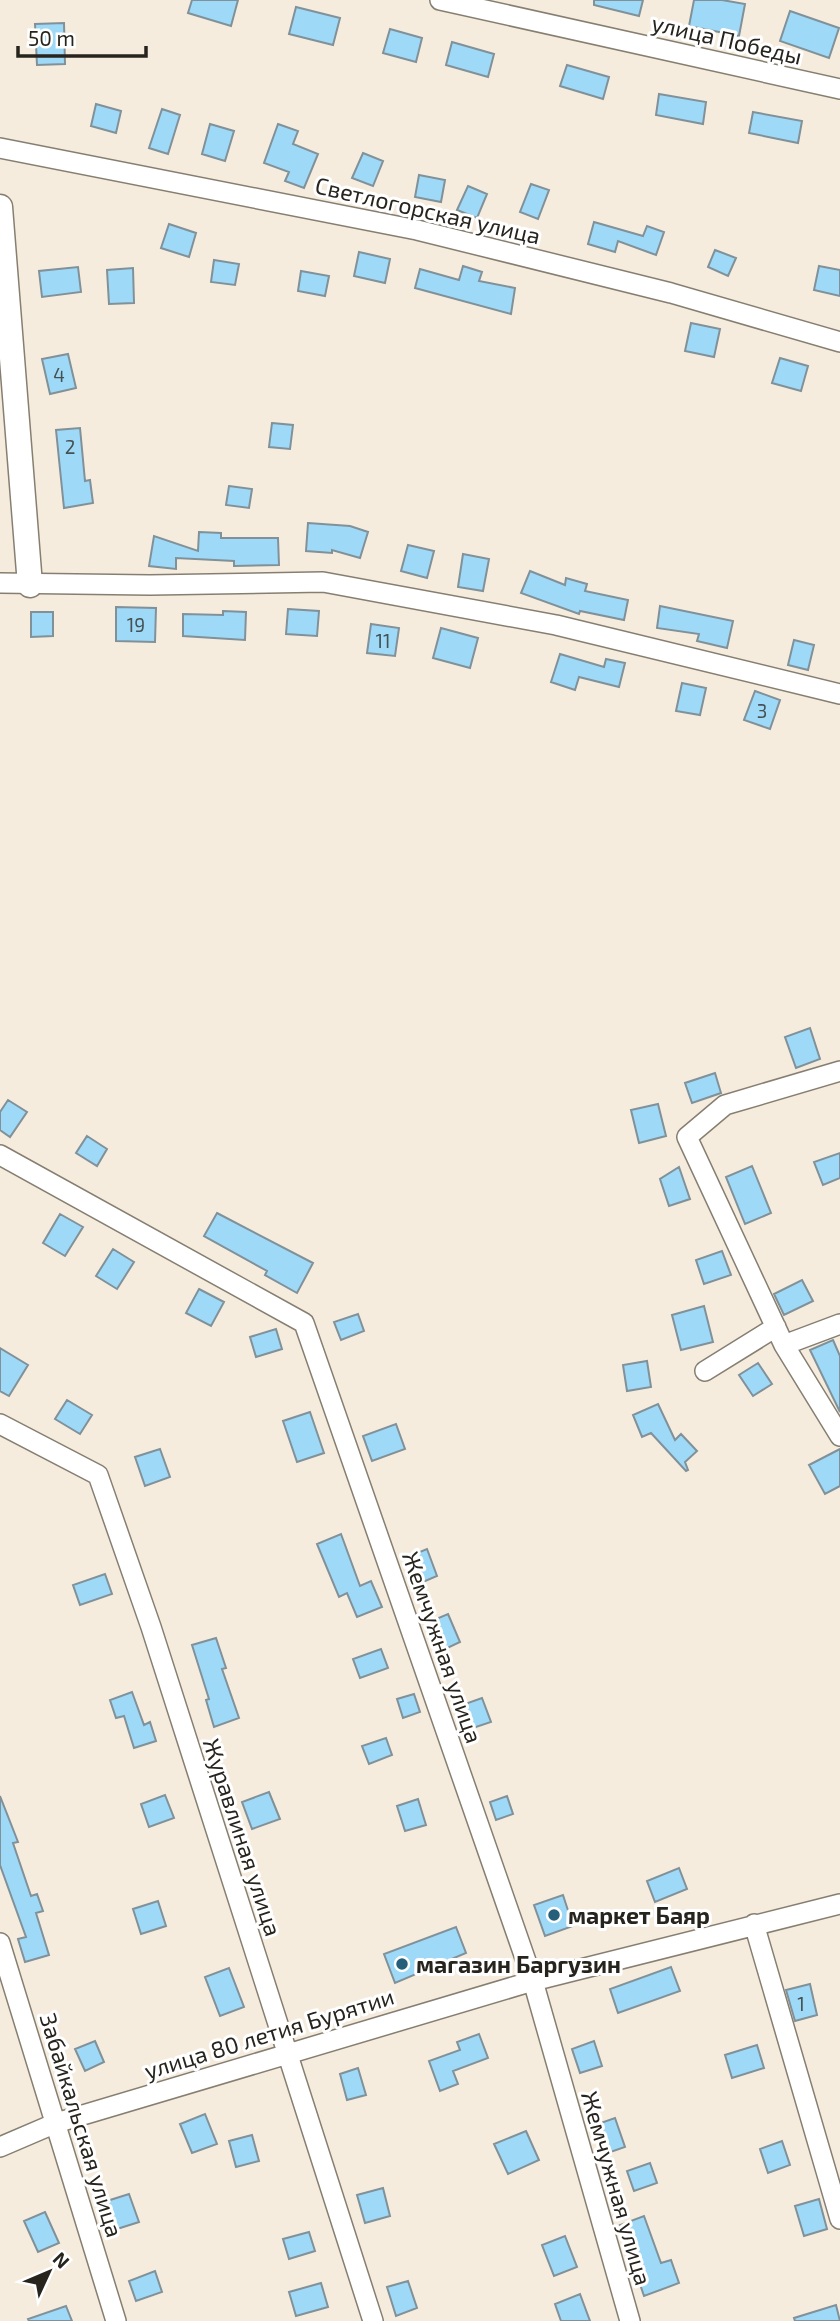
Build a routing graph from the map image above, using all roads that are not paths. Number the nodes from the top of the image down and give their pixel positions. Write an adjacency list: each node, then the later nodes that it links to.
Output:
1 (440, 0): 2 (street, улица Победы)
2 (840, 89)
3 (0, 148): 6 (street, Светлогорская улица)
4 (0, 207): 5 (street)
5 (1, 249): 8 (street)
6 (840, 342)
7 (0, 583): 8 (street)
8 (30, 585): 9 (street)
9 (840, 694)
10 (840, 1071): 13 (street)
11 (0, 1155): 20 (street, Жемчужная улица)
12 (840, 1324): 13 (street)
13 (780, 1336): 14 (street); 16 (street)
14 (705, 1371)
15 (0, 1424): 21 (street, Журавлиная улица)
16 (840, 1436)
17 (840, 1904): 18 (street, улица 80 летия Бурятии)
18 (754, 1924): 20 (street, улица 80 летия Бурятии); 24 (street)
19 (0, 1943): 22 (street, Забайкальская улица)
20 (533, 1981): 21 (street, улица 80 летия Бурятии); 27 (street, Жемчужная улица)
21 (286, 2053): 22 (street, улица 80 летия Бурятии); 26 (street, Журавлиная улица)
22 (56, 2123): 23 (street, улица 80 летия Бурятии); 25 (street, Забайкальская улица)
23 (0, 2147)
24 (840, 2219)
25 (116, 2321)
26 (373, 2321)
27 (630, 2321)

